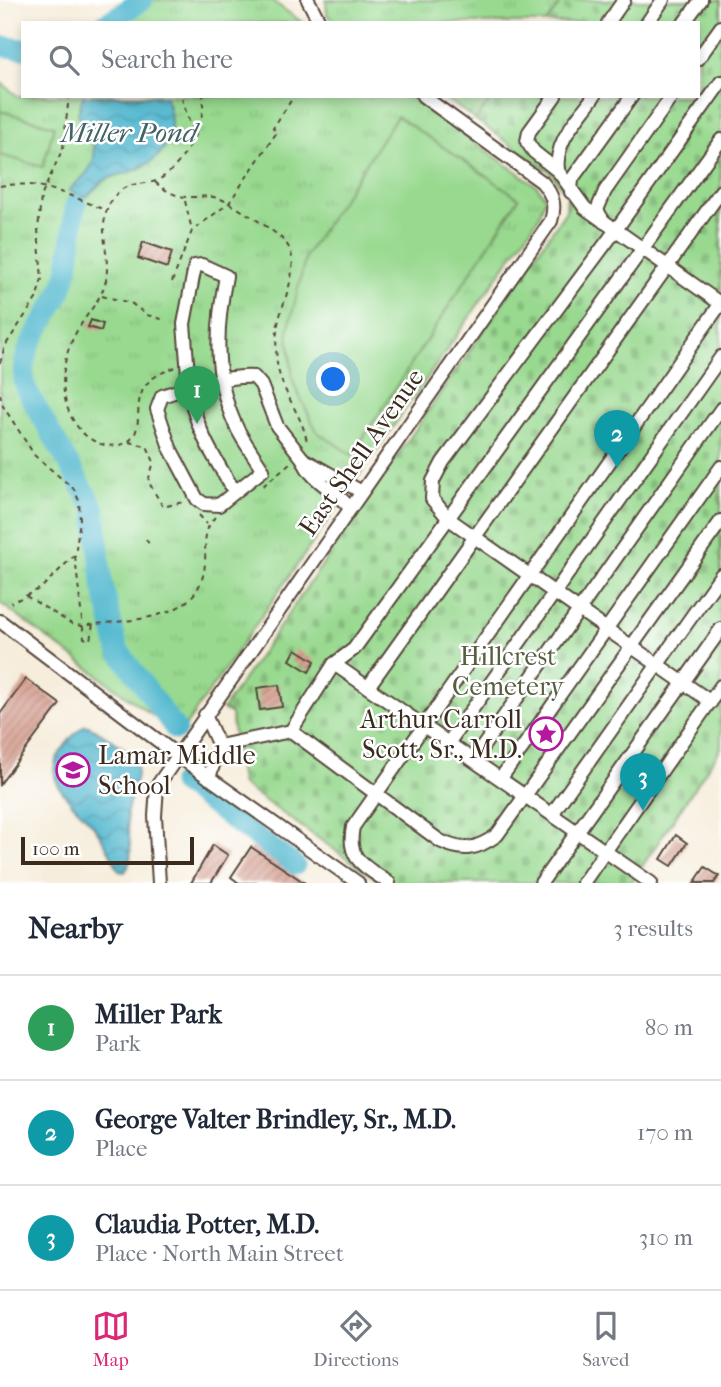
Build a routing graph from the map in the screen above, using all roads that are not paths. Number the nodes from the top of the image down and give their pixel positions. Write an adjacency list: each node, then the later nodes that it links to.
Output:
1 (308, 0): 5 (street)
2 (624, 0): 6 (street)
3 (663, 0): 7 (street)
4 (701, 0): 8 (street)
5 (319, 21)
6 (609, 21)
7 (648, 21)
8 (685, 21)
9 (721, 27): 10 (street)
10 (700, 56)
11 (721, 82): 21 (street)
12 (426, 98): 31 (street, East Shell Avenue)
13 (554, 98): 18 (street)
14 (593, 98): 18 (street)
15 (631, 98): 20 (street)
16 (671, 98): 21 (street)
17 (721, 140): 22 (street)
18 (558, 171): 20 (street)
19 (721, 191): 23 (street)
20 (571, 192): 21 (street)
21 (611, 228): 22 (street); 34 (street)
22 (643, 251): 23 (street); 34 (street)
23 (667, 267): 24 (street); 36 (street)
24 (721, 303): 37 (street)
25 (721, 357): 39 (street)
26 (219, 381): 27 (street); 27 (street); 29 (street); 32 (street)
27 (189, 387): 32 (street); 32 (street)
28 (721, 409): 40 (street)
29 (301, 457): 31 (street); 33 (street)
30 (721, 467): 42 (street)
31 (360, 491): 33 (street, East Shell Avenue)
32 (235, 492)
33 (349, 508): 51 (street, East Shell Avenue)
34 (449, 519): 36 (street); 45 (street)
35 (721, 521): 44 (street)
36 (476, 537): 37 (street); 49 (street)
37 (530, 573): 39 (street); 52 (street)
38 (721, 575): 46 (street)
39 (555, 592): 40 (street); 54 (street)
40 (580, 609): 42 (street); 57 (street)
41 (0, 621): 56 (street)
42 (607, 628): 44 (street); 59 (street)
43 (721, 629): 47 (street)
44 (632, 646): 46 (street); 61 (street)
45 (334, 664): 49 (street); 53 (street)
46 (657, 664): 47 (street); 62 (street)
47 (683, 682): 50 (street); 63 (street)
48 (721, 686): 50 (street)
49 (368, 687): 52 (street)
50 (711, 702): 64 (street)
51 (205, 715): 55 (street); 56 (street, East Shell Avenue)
52 (423, 724): 54 (street); 60 (street)
53 (291, 732): 55 (street); 60 (street)
54 (449, 742): 57 (street)
55 (219, 746): 58 (street)
56 (177, 755): 58 (street); 67 (street, East Shell Avenue)
57 (474, 759): 59 (street)
58 (209, 778): 65 (street)
59 (501, 778): 61 (street)
60 (375, 794): 61 (street); 69 (street)
61 (525, 795): 62 (street)
62 (552, 814): 63 (street)
63 (578, 832): 64 (street); 70 (street)
64 (605, 851): 66 (street); 71 (street)
65 (342, 878): 68 (street)
66 (649, 882)
67 (159, 883)
68 (358, 883)
69 (389, 883)
70 (541, 883)
71 (583, 883)

